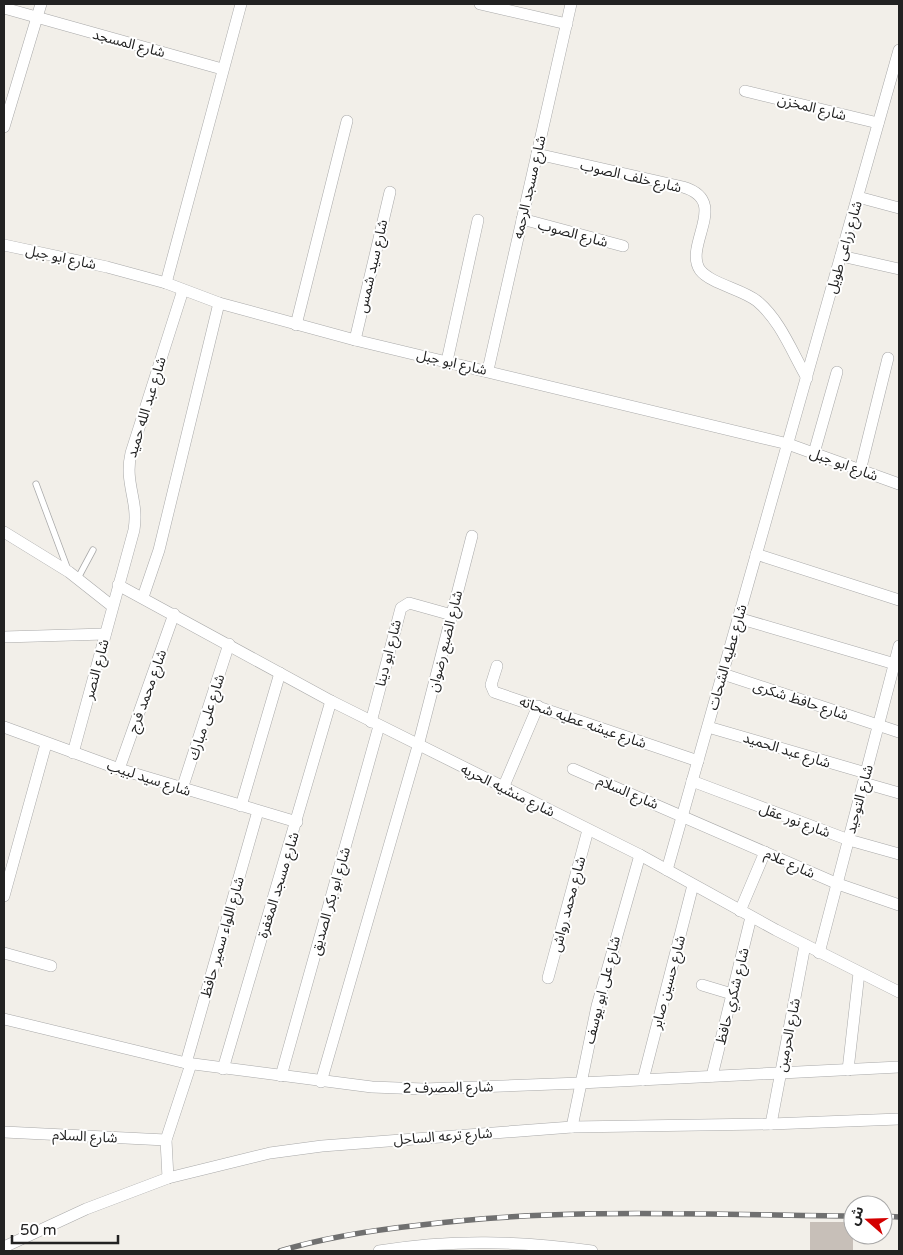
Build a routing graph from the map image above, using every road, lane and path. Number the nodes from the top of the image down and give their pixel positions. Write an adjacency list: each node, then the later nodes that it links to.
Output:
1 (41, 4): 6 (street)
2 (241, 4): 9 (street)
3 (480, 4): 7 (street)
4 (572, 4): 7 (street, شارع مسجد الرحمه)
5 (4, 8): 6 (street, شارع المسجد)
6 (36, 18): 9 (street, شارع المسجد); 13 (street)
7 (567, 24): 14 (street, شارع مسجد الرحمه)
8 (899, 50): 12 (street, شارع زراعى طويل)
9 (222, 69): 24 (street)
10 (745, 91): 12 (street, شارع المخزن)
11 (347, 121): 27 (street)
12 (878, 124): 16 (street, شارع زراعى طويل)
13 (4, 128)
14 (537, 154): 18 (street, شارع مسجد الرحمه); 33 (street, شارع خلف الصوب)
15 (390, 192): 28 (street, شارع سيد شمس)
16 (858, 197): 17 (street); 22 (street, شارع زراعى طويل)
17 (899, 208)
18 (522, 219): 21 (street, شارع الصوب); 31 (street, شارع مسجد الرحمه)
19 (478, 220): 30 (street)
20 (4, 246): 24 (street, شارع ابو جبل)
21 (623, 246)
22 (841, 256): 23 (street); 33 (street, شارع زراعى طويل)
23 (899, 269)
24 (166, 283): 25 (street, شارع ابو جبل)
25 (183, 290): 26 (street, شارع ابو جبل); 44 (street, شارع عبد الله حميد)
26 (219, 303): 27 (street, شارع ابو جبل); 45 (street)
27 (296, 324): 28 (street, شارع ابو جبل)
28 (355, 340): 30 (street, شارع ابو جبل)
29 (888, 358): 36 (street)
30 (447, 361): 31 (street, شارع ابو جبل)
31 (488, 370): 34 (street, شارع ابو جبل)
32 (837, 372): 35 (street)
33 (806, 378): 34 (street, شارع زراعى طويل)
34 (788, 444): 35 (street, شارع ابو جبل); 42 (street, شارع عطيه الشحات)
35 (814, 453): 36 (street, شارع ابو جبل)
36 (860, 471): 38 (street, شارع ابو جبل)
37 (36, 484): 43 (lane)
38 (899, 484)
39 (4, 532): 43 (street)
40 (472, 536): 49 (street, شارع الضبع رضوان)
41 (93, 550): 43 (lane)
42 (756, 554): 46 (street); 50 (street, شارع عطيه الشحات)
43 (73, 575): 47 (street)
44 (118, 584): 45 (street, شارع منشيه الحريه); 47 (street, شارع النصر)
45 (143, 597): 48 (street, شارع منشيه الحريه)
46 (899, 600)
47 (112, 606): 51 (street, شارع النصر)
48 (174, 614): 53 (street, شارع منشيه الحريه); 70 (street, شارع محمد فرج)
49 (452, 614): 61 (street, شارع ابو دينا); 67 (street, شارع الضبع رضوان)
50 (738, 618): 55 (street); 58 (street, شارع عطيه الشحات)
51 (105, 634): 52 (street); 68 (street, شارع النصر)
52 (4, 638)
53 (229, 644): 57 (street, شارع منشيه الحريه); 75 (street, شارع على مبارك)
54 (899, 646): 55 (street, شارع التوحيد)
55 (894, 664): 63 (street, شارع التوحيد)
56 (497, 666): 60 (street, شارع عيشه عطيه شحاته)
57 (280, 673): 59 (street, شارع منشيه الحريه); 77 (street)
58 (722, 674): 62 (street, شارع عطيه الشحات); 63 (street, شارع حافظ شكرى)
59 (331, 702): 61 (street, شارع منشيه الحريه); 80 (street, شارع مسجد المغفرة)
60 (538, 706): 69 (street, شارع عيشه عطيه شحاته); 74 (street)
61 (375, 724): 67 (street, شارع منشيه الحريه); 108 (street, شارع ابو بكر الصديق)
62 (708, 726): 69 (street, شارع عطيه الشحات); 72 (street, شارع عبد الحميد)
63 (878, 726): 65 (street, شارع حافظ شكرى); 72 (street, شارع التوحيد)
64 (4, 727): 66 (street, شارع سيد لبيب)
65 (899, 732)
66 (46, 744): 68 (street, شارع سيد لبيب); 89 (street)
67 (418, 746): 74 (street, شارع منشيه الحريه); 111 (street, شارع الضبع رضوان)
68 (73, 753): 70 (street, شارع سيد لبيب)
69 (698, 761): 73 (street, شارع عطيه الشحات)
70 (119, 769): 75 (street, شارع سيد لبيب)
71 (573, 769): 79 (street, شارع السلام)
72 (865, 778): 76 (street, شارع عبد الحميد); 82 (street, شارع التوحيد)
73 (692, 781): 79 (street, شارع عطيه الشحات); 82 (street, شارع نور عقل)
74 (503, 788): 81 (street, شارع منشيه الحريه)
75 (182, 789): 77 (street, شارع سيد لبيب)
76 (899, 793)
77 (242, 806): 78 (street, شارع سيد لبيب)
78 (258, 811): 80 (street, شارع سيد لبيب); 103 (street, شارع اللواء سمير حافظ)
79 (683, 816): 83 (street, شارع علام); 86 (street, شارع عطيه الشحات)
80 (297, 822): 105 (street, شارع مسجد المغفرة)
81 (588, 830): 85 (street, شارع منشيه الحريه); 98 (street, شارع محمد رواش)
82 (849, 840): 84 (street, شارع نور عقل); 87 (street, شارع التوحيد)
83 (765, 852): 87 (street, شارع علام); 91 (street)
84 (899, 854)
85 (640, 855): 86 (street, شارع منشيه الحريه); 112 (street, شارع على ابو يوسف)
86 (667, 870): 88 (street, شارع منشيه الحريه)
87 (838, 884): 90 (street, شارع علام); 95 (street, شارع التوحيد)
88 (693, 885): 91 (street, شارع منشيه الحريه); 110 (street, شارع حسين صابر)
89 (4, 896)
90 (899, 905)
91 (740, 911): 92 (street, شارع منشيه الحريه)
92 (751, 917): 93 (street, شارع منشيه الحريه); 101 (street, شارع شكري حافظ)
93 (805, 945): 95 (street, شارع منشيه الحريه); 107 (street, شارع الحرمين)
94 (4, 953): 96 (street)
95 (819, 953): 97 (street, شارع منشيه الحريه)
96 (51, 966)
97 (859, 973): 100 (street, شارع منشيه الحريه); 106 (street)
98 (548, 978)
99 (702, 985): 101 (street)
100 (899, 992)
101 (732, 994): 109 (street, شارع شكري حافظ)
102 (4, 1019): 103 (street, شارع المصرف 2)
103 (189, 1064): 105 (street, شارع المصرف 2); 117 (street, شارع اللواء سمير حافظ)
104 (899, 1067): 106 (street, شارع المصرف 2)
105 (223, 1069): 108 (street, شارع المصرف 2)
106 (848, 1070): 107 (street, شارع المصرف 2)
107 (780, 1073): 109 (street, شارع المصرف 2); 114 (street, شارع الحرمين)
108 (281, 1076): 111 (street, شارع المصرف 2)
109 (712, 1076): 110 (street, شارع المصرف 2)
110 (643, 1080): 112 (street, شارع المصرف 2)
111 (321, 1082): 112 (street, شارع المصرف 2)
112 (580, 1083): 115 (street, شارع على ابو يوسف)
113 (899, 1119): 114 (street, شارع ترعه الساحل)
114 (771, 1124): 115 (street, شارع ترعه الساحل)
115 (572, 1127): 118 (street, شارع ترعه الساحل)
116 (4, 1132): 117 (street, شارع السلام)
117 (166, 1140): 118 (street)
118 (168, 1178): 119 (street, شارع ترعه الساحل)
119 (4, 1246)
120 (379, 1251): 121 (street)
121 (588, 1251)

